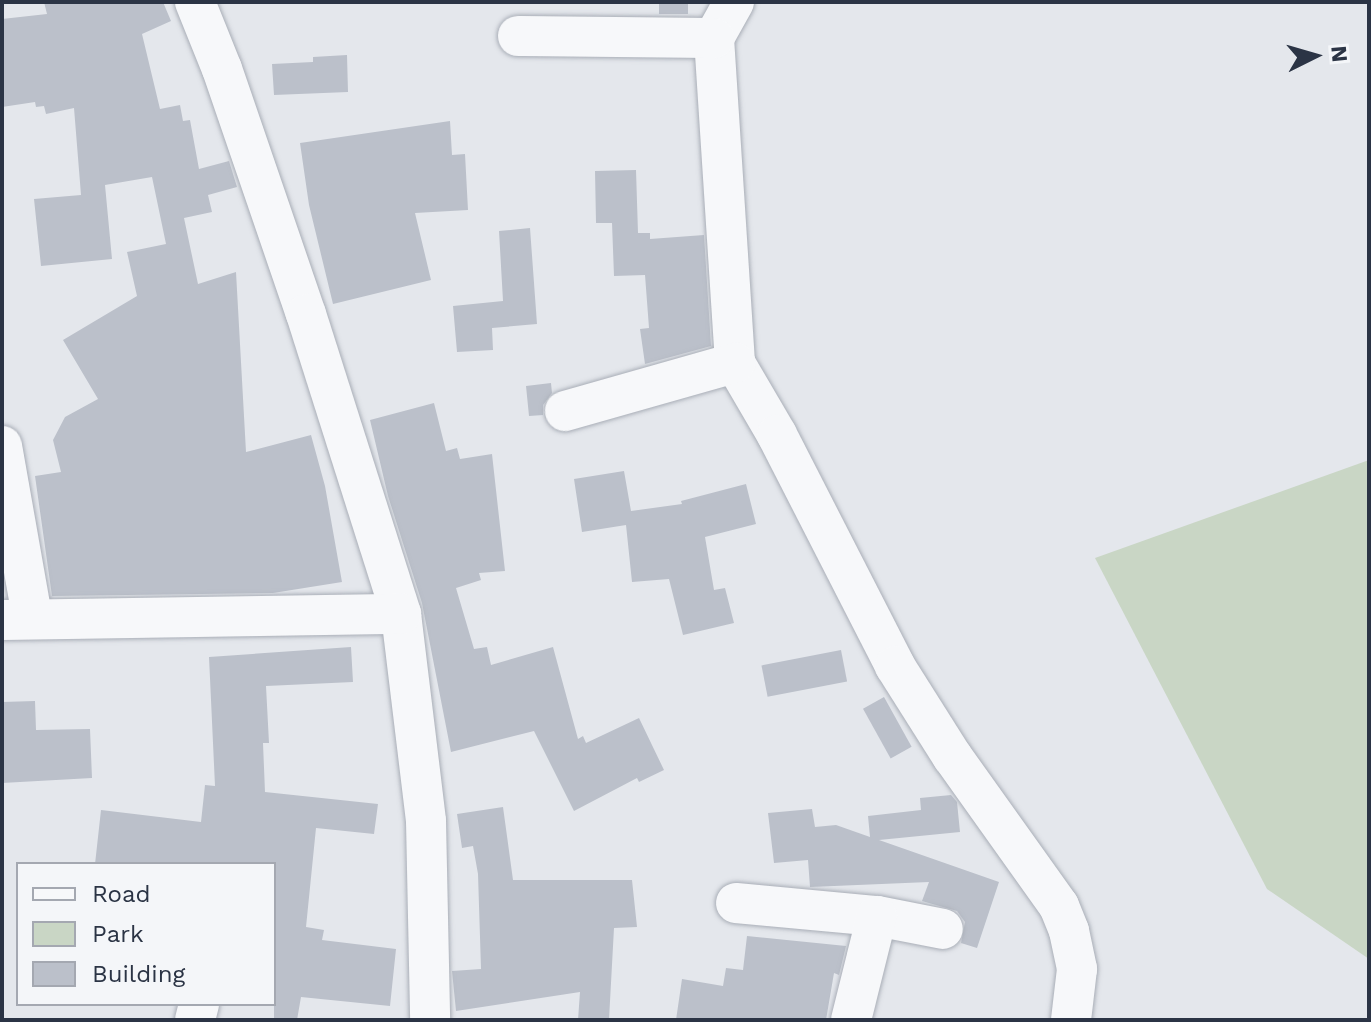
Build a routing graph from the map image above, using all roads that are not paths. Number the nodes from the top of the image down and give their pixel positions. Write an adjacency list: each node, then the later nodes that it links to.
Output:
1 (195, 2): 8 (street)
2 (734, 2): 4 (street)
3 (518, 36): 4 (street)
4 (714, 38): 5 (street)
5 (735, 363): 6 (street); 15 (street)
6 (565, 411)
7 (2, 446): 9 (street)
8 (401, 614): 9 (street); 13 (street)
9 (17, 619)
10 (736, 903): 11 (street)
11 (877, 916): 12 (street); 14 (street)
12 (943, 929)
13 (430, 1020)
14 (851, 1020)
15 (1071, 1020)

